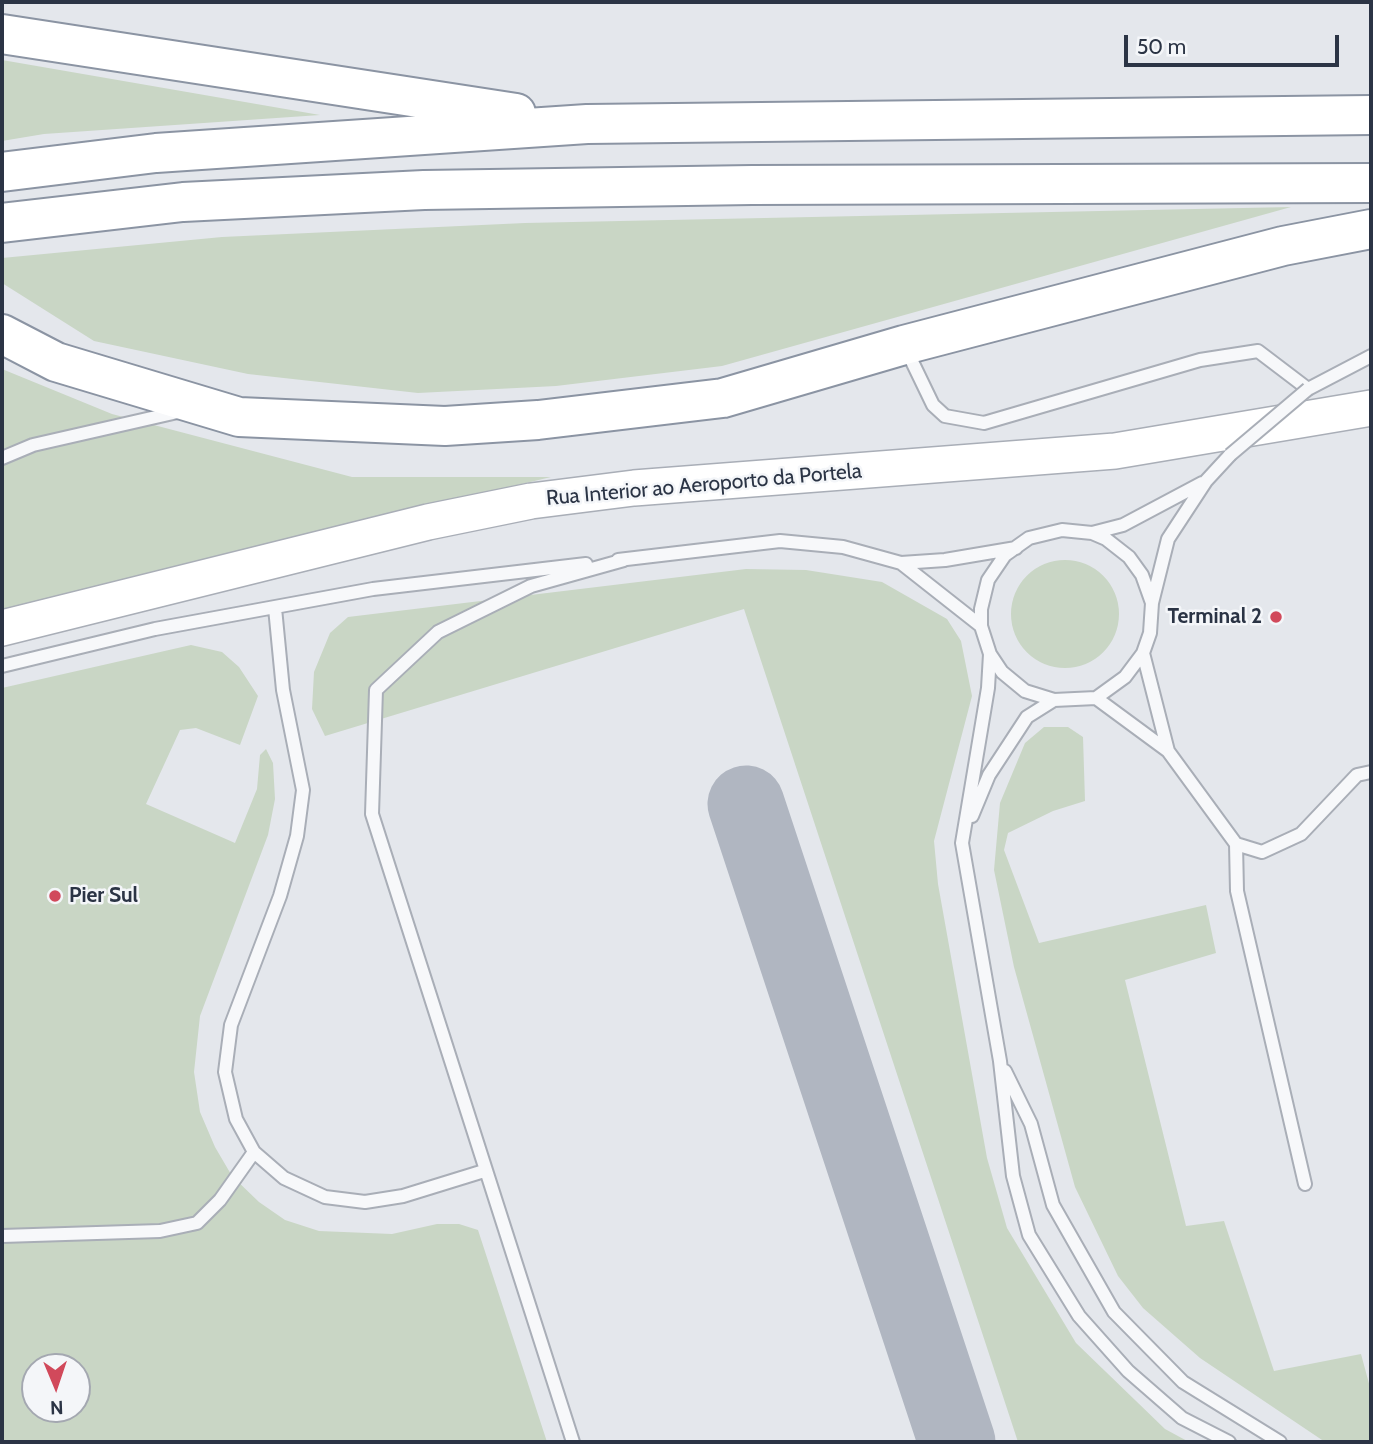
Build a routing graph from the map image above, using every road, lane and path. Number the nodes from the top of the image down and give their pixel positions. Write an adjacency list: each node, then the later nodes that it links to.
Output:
1 (2, 34): 3 (highway)
2 (1371, 115): 3 (highway)
3 (587, 124): 4 (highway)
4 (2, 172)
5 (1371, 183): 6 (highway)
6 (2, 223)
7 (1371, 229): 9 (highway)
8 (2, 334): 13 (highway)
9 (904, 345): 12 (lane); 13 (highway)
10 (1371, 356): 12 (lane)
11 (1371, 399): 12 (street)
12 (1320, 401): 14 (street); 16 (lane, bridge); 24 (street, Rua Interior ao Aeroporto da Portela)
13 (203, 406): 15 (lane)
14 (1371, 408)
15 (2, 458)
16 (1206, 481): 17 (lane); 21 (lane)
17 (1092, 533): 18 (lane); 21 (lane)
18 (1016, 548): 20 (lane); 23 (lane)
19 (624, 560): 20 (lane); 22 (lane); 36 (lane)
20 (901, 563): 23 (lane)
21 (1152, 603): 25 (lane)
22 (275, 608): 27 (lane); 35 (lane)
23 (981, 626): 26 (lane)
24 (2, 628)
25 (1143, 653): 28 (lane); 30 (lane)
26 (990, 654): 29 (lane); 32 (lane)
27 (2, 666)
28 (1096, 698): 29 (lane); 30 (lane)
29 (1054, 700): 32 (lane)
30 (1168, 751): 33 (lane)
31 (1371, 772): 33 (lane)
32 (962, 843): 34 (lane)
33 (1236, 844): 37 (lane)
34 (1000, 1061): 40 (lane); 41 (lane)
35 (254, 1152): 36 (lane); 38 (lane)
36 (484, 1171): 39 (lane)
37 (1305, 1184)
38 (2, 1236)
39 (573, 1442)
40 (1229, 1442)
41 (1280, 1442)

